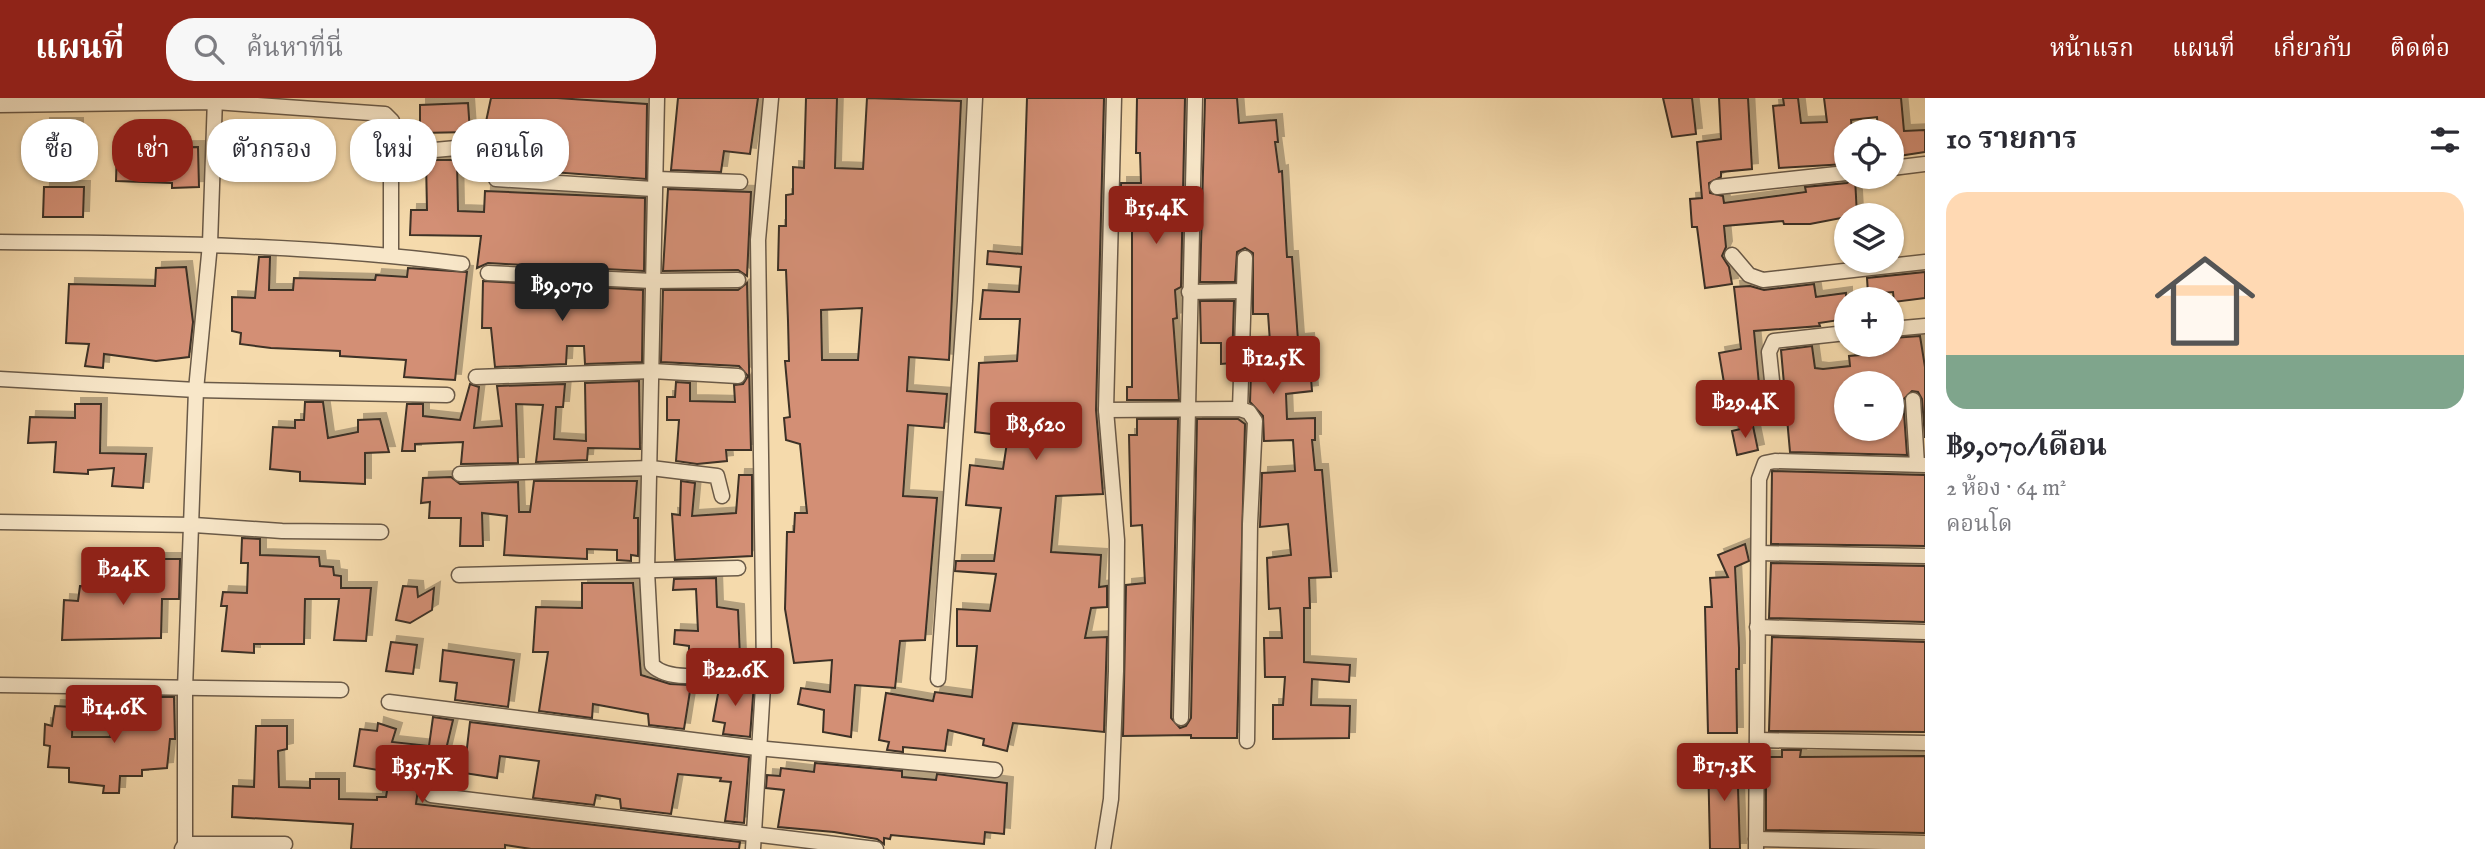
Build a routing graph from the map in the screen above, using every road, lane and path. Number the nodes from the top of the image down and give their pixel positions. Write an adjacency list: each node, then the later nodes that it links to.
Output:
1 (657, 98): 15 (street)
2 (771, 98): 67 (street)
3 (975, 98): 58 (street)
4 (1114, 98): 41 (street)
5 (1195, 98): 28 (street)
6 (215, 100): 7 (street); 8 (street); 18 (street)
7 (0, 105)
8 (390, 119)
9 (1925, 164): 10 (street)
10 (1904, 167)
11 (1834, 174): 16 (street)
12 (569, 181): 15 (street)
13 (391, 182): 19 (street)
14 (740, 182): 15 (street)
15 (655, 184): 26 (street)
16 (1717, 187)
17 (0, 243): 18 (street)
18 (210, 244): 19 (street); 36 (street)
19 (391, 255): 23 (street)
20 (1732, 255): 22 (street)
21 (1245, 258): 27 (street)
22 (1925, 262)
23 (462, 264)
24 (488, 273): 26 (street)
25 (738, 280): 26 (street)
26 (652, 281): 32 (street)
27 (1243, 291): 28 (street); 40 (street)
28 (1189, 292): 42 (street)
29 (1925, 326): 30 (street)
30 (1904, 328)
31 (1834, 334): 37 (street)
32 (652, 371): 33 (street); 34 (street); 44 (street)
33 (738, 376)
34 (476, 377)
35 (0, 379): 36 (street)
36 (197, 390): 38 (street); 48 (street)
37 (1773, 390)
38 (447, 395)
39 (1913, 400): 43 (street)
40 (1240, 409): 42 (street); 65 (street)
41 (1107, 410): 42 (street); 76 (street)
42 (1186, 412): 63 (street)
43 (1921, 465): 50 (street)
44 (651, 468): 45 (street); 46 (street); 53 (street)
45 (460, 474)
46 (722, 496)
47 (0, 523): 48 (street)
48 (194, 525): 49 (street); 60 (street)
49 (382, 532)
50 (1759, 553): 51 (street); 55 (street)
51 (1925, 556)
52 (737, 568): 53 (street)
53 (647, 570): 54 (street); 57 (street)
54 (459, 575)
55 (1757, 627): 56 (street); 64 (street)
56 (1925, 632)
57 (746, 670)
58 (938, 679)
59 (0, 685): 60 (street)
60 (185, 689): 61 (street); 74 (street)
61 (341, 690)
62 (389, 702): 67 (street)
63 (1181, 718)
64 (1758, 740): 66 (street); 72 (street)
65 (1247, 741)
66 (1925, 743)
67 (757, 748): 68 (street); 70 (street)
68 (995, 770)
69 (431, 795): 70 (street)
70 (753, 842): 75 (street)
71 (285, 844): 74 (street)
72 (1756, 844): 73 (street)
73 (1917, 845)
74 (184, 846)
75 (876, 849)
76 (1103, 849)

